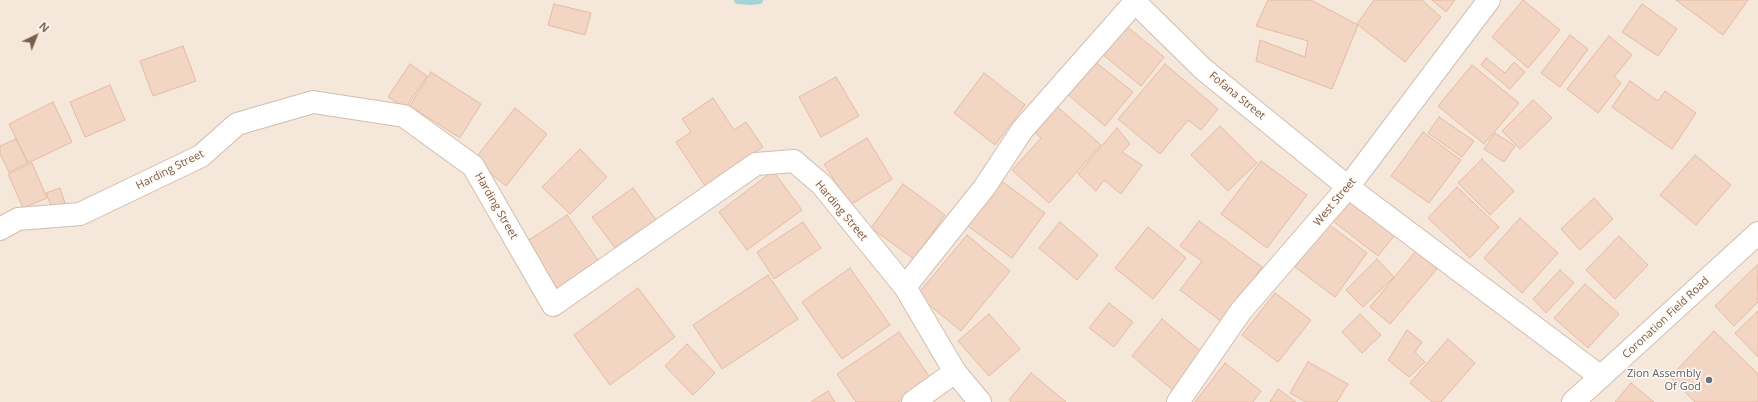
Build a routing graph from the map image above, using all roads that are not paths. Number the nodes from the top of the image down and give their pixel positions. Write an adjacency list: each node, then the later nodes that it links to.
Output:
1 (1489, 0): 3 (street, West Street)
2 (1134, 1): 3 (street, Fofana Street); 6 (street)
3 (1347, 186): 8 (street, Fofana Street); 11 (street, West Street)
4 (0, 229): 6 (street, Harding Street)
5 (1757, 235): 8 (street, Coronation Field Road)
6 (905, 287): 7 (street, Harding Street)
7 (955, 372): 9 (street); 10 (street, Harding Street)
8 (1601, 377): 12 (street, Coronation Field Road)
9 (912, 402)
10 (980, 402)
11 (1178, 402)
12 (1573, 402)

